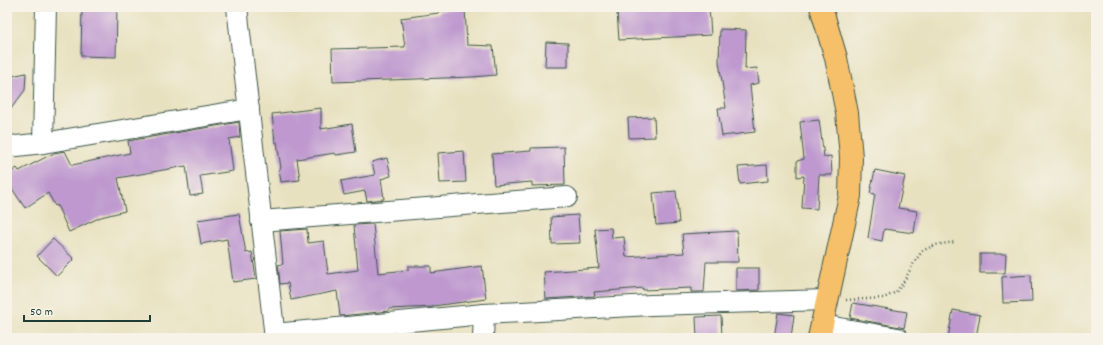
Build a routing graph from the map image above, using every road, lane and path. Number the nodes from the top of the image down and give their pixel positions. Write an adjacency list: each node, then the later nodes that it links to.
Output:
1 (46, 7): 5 (street)
2 (237, 7): 4 (street)
3 (821, 7): 10 (main road)
4 (249, 109): 5 (street); 8 (street)
5 (43, 143): 6 (street)
6 (7, 145)
7 (567, 197): 8 (street)
8 (261, 221): 13 (street)
9 (955, 242): 10 (path)
10 (828, 300): 11 (street); 12 (main road)
11 (484, 314): 13 (street); 14 (street)
12 (821, 331): 15 (street)
13 (275, 336)
14 (483, 338)
15 (898, 338)

